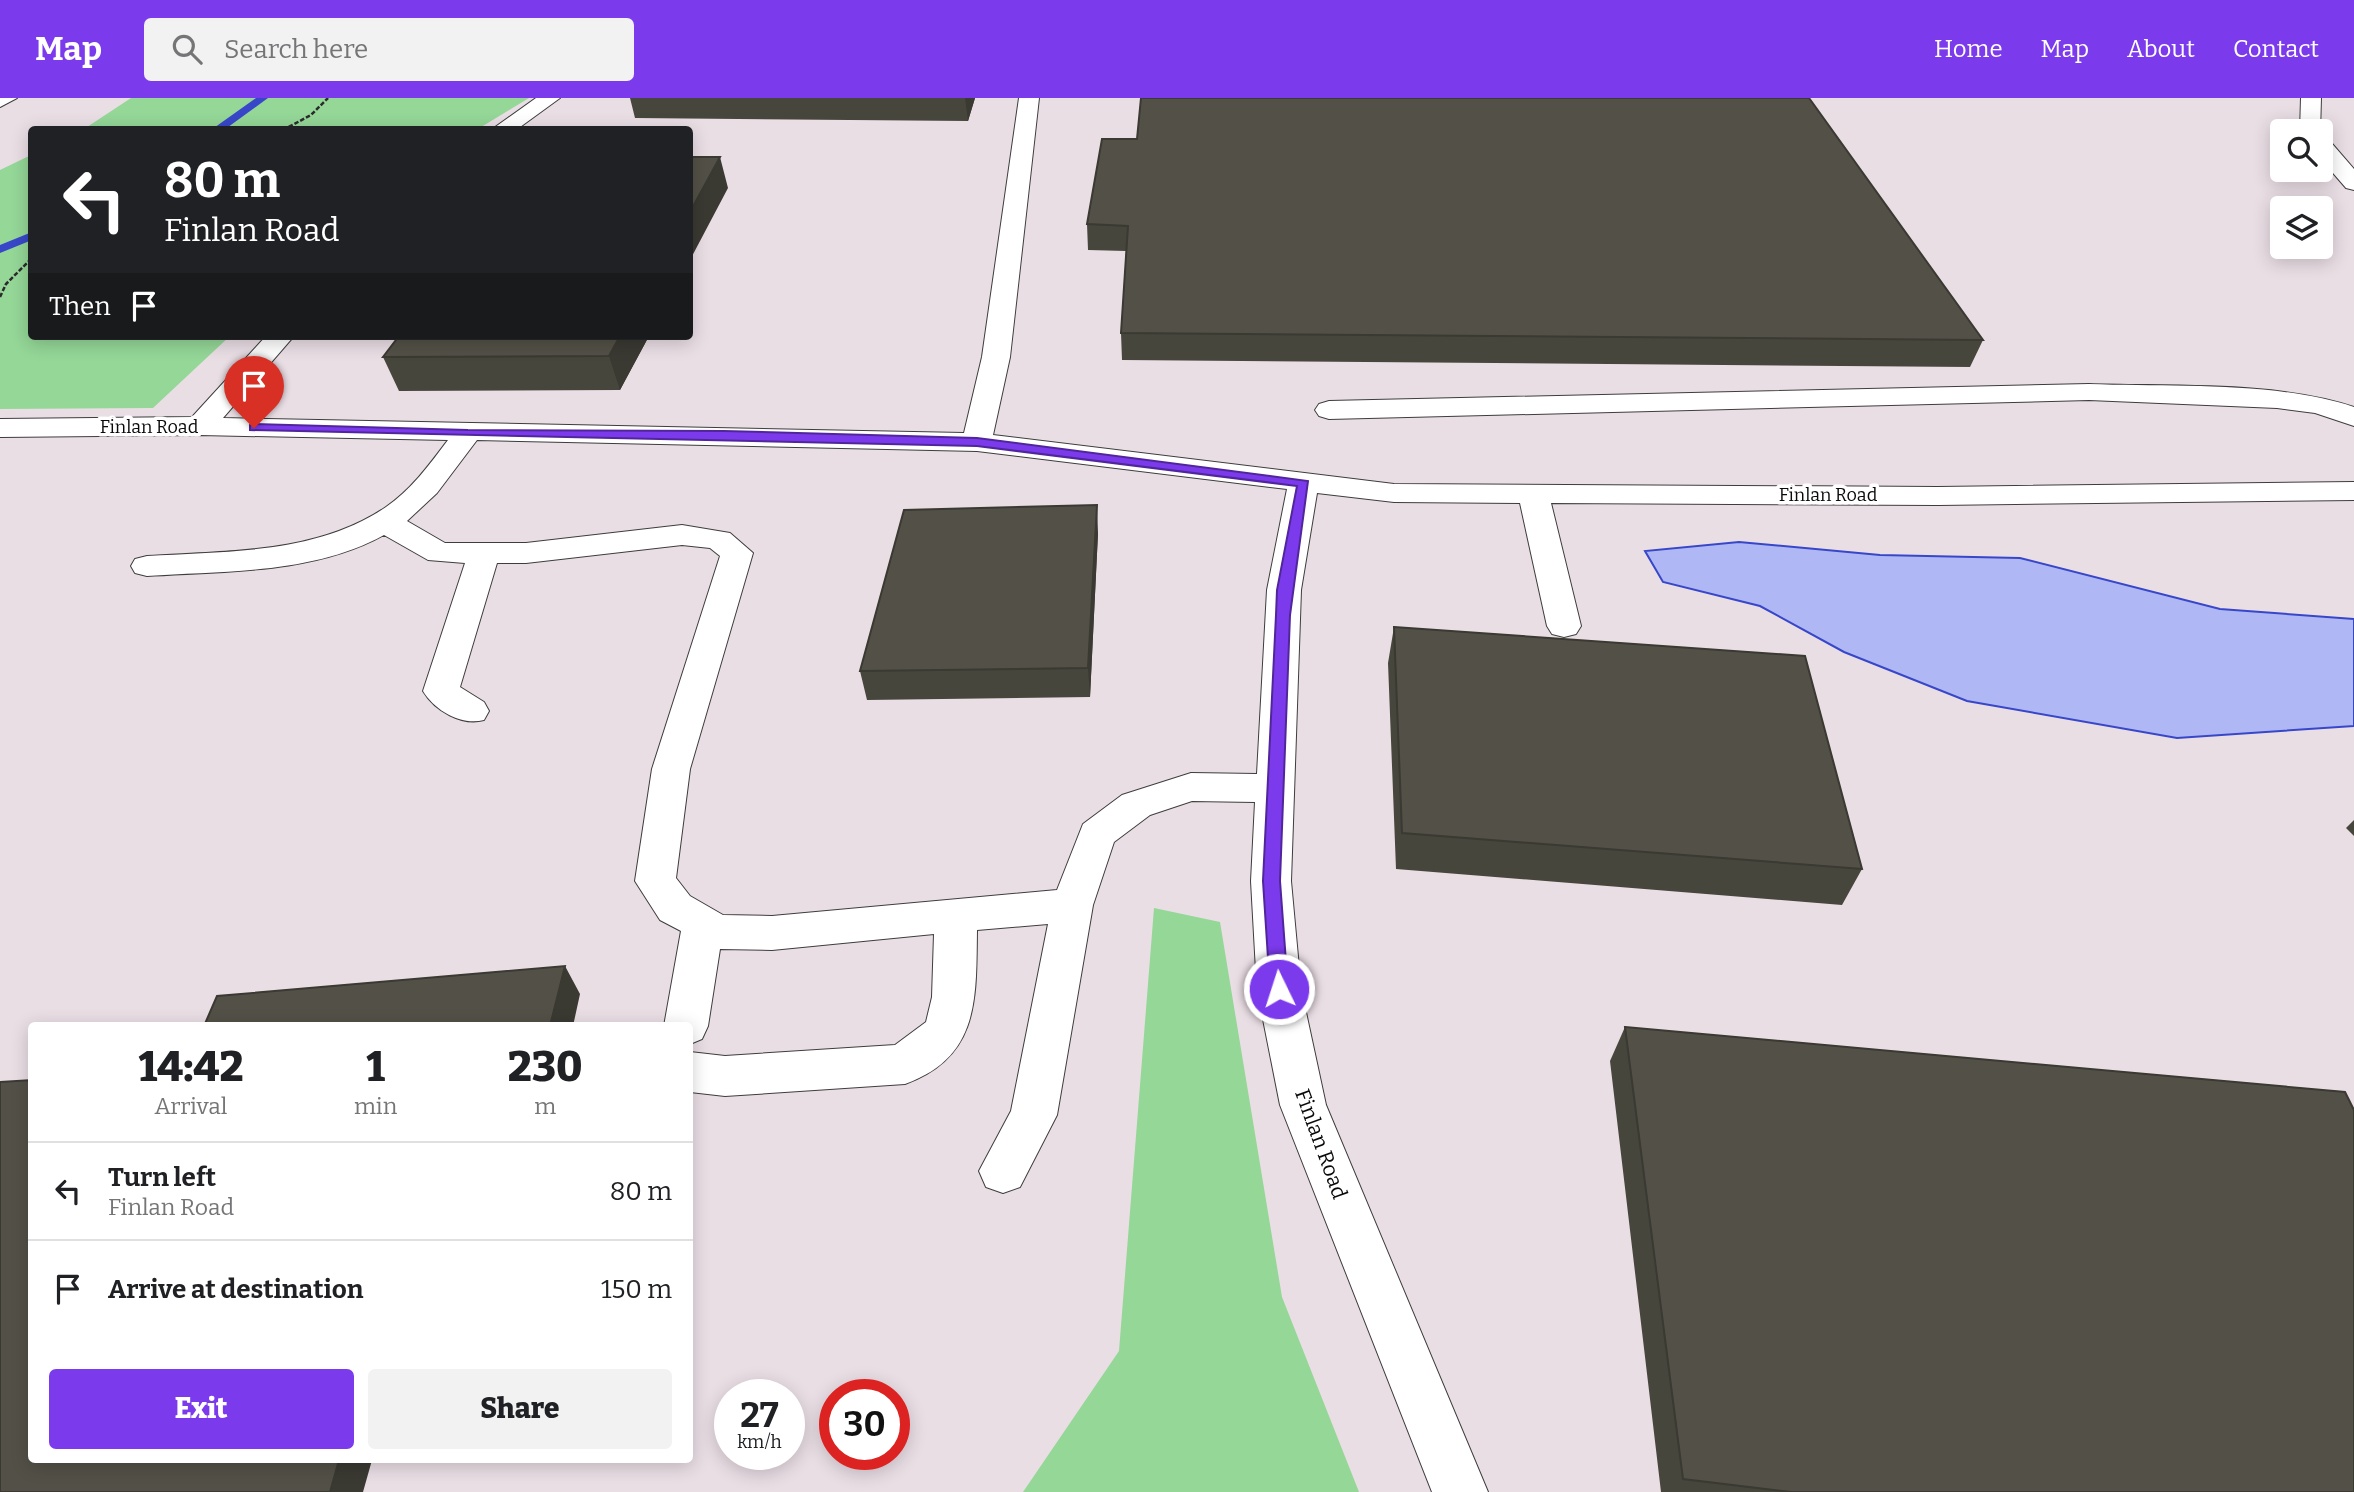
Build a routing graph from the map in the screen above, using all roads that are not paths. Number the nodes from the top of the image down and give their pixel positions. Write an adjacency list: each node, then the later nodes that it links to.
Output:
1 (6, 98): 5 (street)
2 (550, 98): 7 (street)
3 (1029, 98): 16 (street)
4 (2311, 98): 6 (street)
5 (0, 101)
6 (2311, 119)
7 (507, 126)
8 (2333, 159): 9 (street)
9 (2354, 183)
10 (277, 340): 13 (street)
11 (1329, 410): 12 (street)
12 (2354, 417)
13 (200, 426): 14 (street, Finlan Road); 15 (street, Finlan Road)
14 (0, 428)
15 (468, 433): 16 (street, Finlan Road); 20 (street)
16 (977, 442): 17 (street, Finlan Road)
17 (1303, 483): 19 (street, Finlan Road); 25 (street, Finlan Road)
18 (2354, 491): 19 (street, Finlan Road)
19 (1534, 494): 23 (street)
20 (383, 521): 21 (street); 22 (street)
21 (484, 553): 24 (street); 28 (street)
22 (147, 566)
23 (1564, 626)
24 (471, 711)
25 (1275, 788): 26 (street); 32 (street, Finlan Road)
26 (1072, 905): 27 (street); 31 (street)
27 (956, 916): 28 (street); 30 (street)
28 (703, 924): 29 (street)
29 (686, 1022)
30 (693, 1072)
31 (1003, 1171)
32 (1460, 1492)

